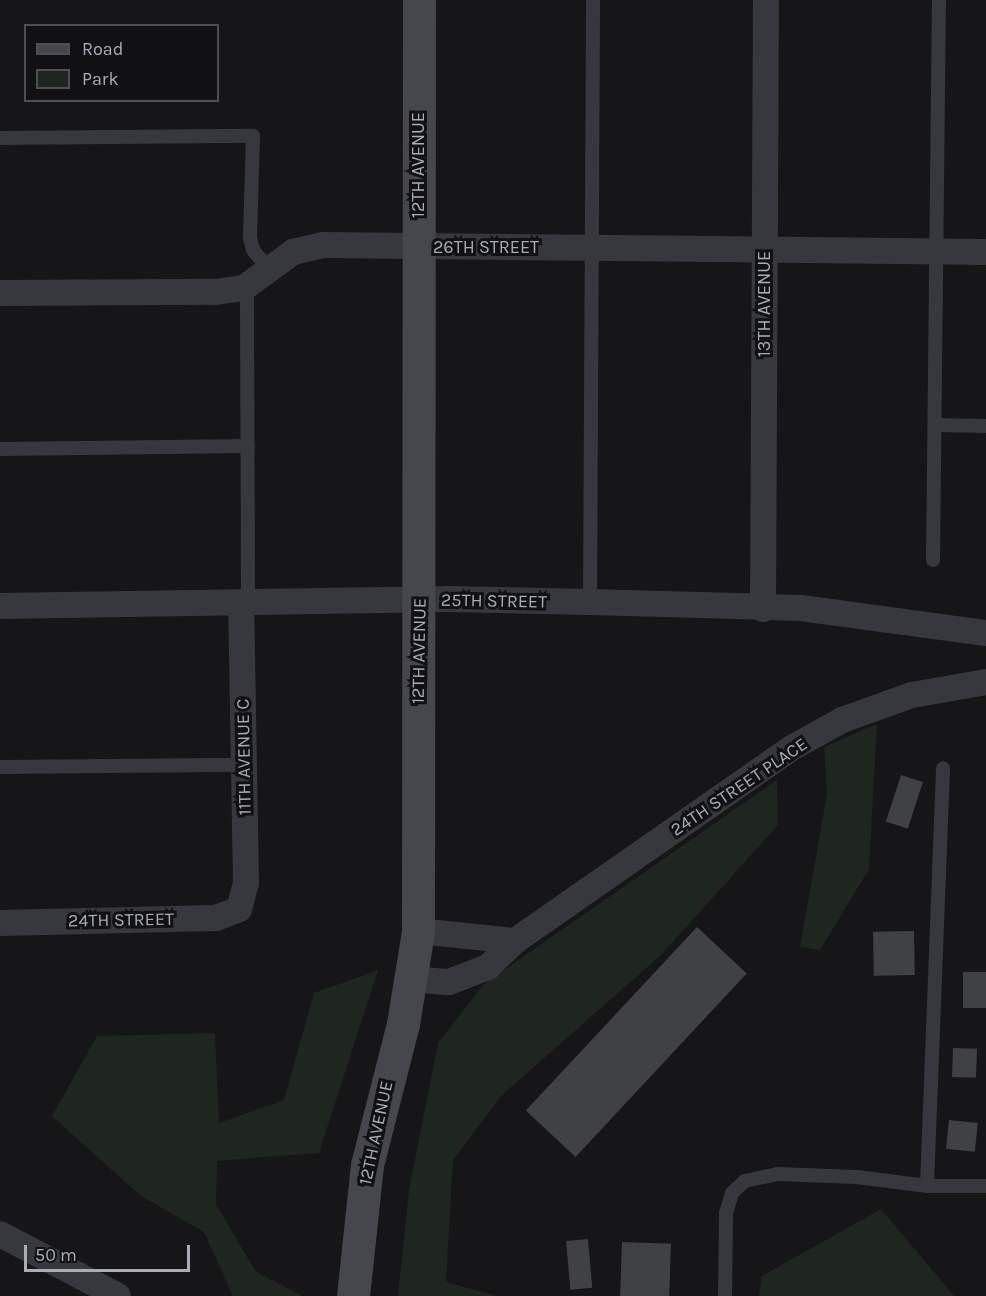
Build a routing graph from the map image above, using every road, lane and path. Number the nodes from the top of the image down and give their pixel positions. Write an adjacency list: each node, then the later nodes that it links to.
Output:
1 (419, 0): 6 (street, 12TH AVENUE)
2 (593, 0): 7 (lane)
3 (766, 0): 10 (street, 13TH AVENUE)
4 (939, 0): 8 (lane)
5 (0, 138): 11 (lane)
6 (417, 247): 7 (street, 26TH STREET); 11 (street, 26TH STREET); 19 (street, 12TH AVENUE)
7 (591, 247): 10 (street, 26TH STREET); 20 (lane)
8 (938, 252): 9 (street, 26TH STREET); 10 (street, 26TH STREET); 14 (lane)
9 (986, 252)
10 (764, 253): 23 (street, 13TH AVENUE)
11 (270, 270): 12 (street, 26TH STREET)
12 (244, 288): 13 (street, 26TH STREET); 16 (lane)
13 (0, 293)
14 (935, 425): 15 (lane); 18 (lane)
15 (986, 426)
16 (248, 446): 17 (lane); 21 (lane)
17 (0, 449)
18 (933, 560)
19 (420, 601): 20 (street, 25TH STREET); 21 (street, 25TH STREET); 31 (street, 12TH AVENUE)
20 (590, 602): 23 (street, 25TH STREET)
21 (242, 604): 22 (street, 25TH STREET); 26 (street, 11TH AVENUE C)
22 (0, 606)
23 (763, 609): 24 (street, 25TH STREET)
24 (986, 633)
25 (986, 682): 32 (street, 24TH STREET PLACE)
26 (244, 765): 27 (lane); 29 (street, 11TH AVENUE C)
27 (0, 767)
28 (944, 768): 34 (lane)
29 (239, 909): 30 (street, 24TH STREET)
30 (0, 923)
31 (417, 930): 32 (street); 33 (street, 12TH AVENUE)
32 (515, 941): 33 (street, 24TH STREET PLACE)
33 (412, 979): 38 (street, 12TH AVENUE)
34 (927, 1186): 35 (lane); 39 (lane)
35 (986, 1186)
36 (0, 1234): 37 (street)
37 (118, 1296)
38 (354, 1296)
39 (725, 1296)

